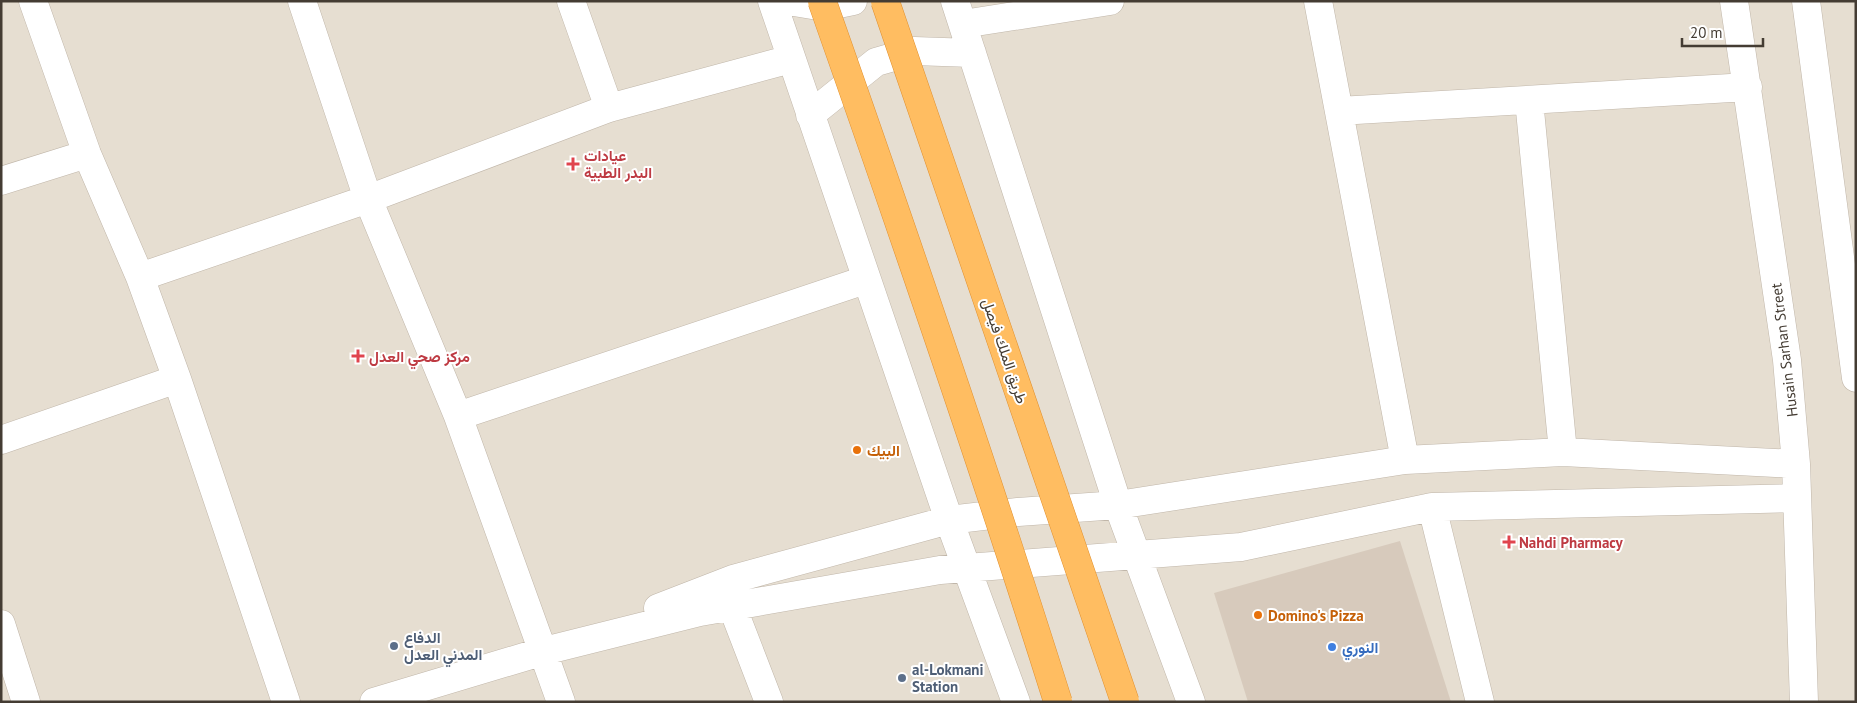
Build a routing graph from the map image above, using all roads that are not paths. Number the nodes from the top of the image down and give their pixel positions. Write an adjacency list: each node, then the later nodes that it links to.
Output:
1 (33, 1): 21 (street)
2 (302, 1): 23 (street)
3 (571, 1): 18 (street)
4 (772, 1): 15 (street)
5 (788, 1): 7 (street)
6 (822, 1): 48 (highway, bridge)
7 (853, 1)
8 (885, 1): 49 (highway, طريق الملك فيصل, bridge)
9 (1110, 1): 13 (street)
10 (1318, 1): 19 (street)
11 (1734, 1): 16 (street, Husain Sarhan Street)
12 (1811, 5): 26 (street)
13 (959, 13): 14 (street)
14 (972, 53): 20 (street); 34 (street)
15 (791, 59): 18 (street); 20 (street)
16 (1748, 87): 17 (street); 32 (street, Husain Sarhan Street)
17 (1529, 100): 19 (street); 30 (street)
18 (609, 108): 23 (street)
19 (1339, 111): 31 (street)
20 (810, 115): 25 (street)
21 (86, 154): 22 (street); 24 (street)
22 (1, 181)
23 (368, 199): 24 (street); 28 (street)
24 (140, 277): 27 (street)
25 (865, 280): 28 (street); 36 (street)
26 (1856, 378)
27 (177, 379): 29 (street); 44 (street)
28 (458, 416): 41 (street)
29 (1, 440)
30 (1563, 452): 31 (street); 32 (street)
31 (1405, 460): 34 (street)
32 (1796, 464): 33 (street, Husain Sarhan Street)
33 (1797, 498): 35 (street); 52 (street, Husain Sarhan Street)
34 (1118, 505): 36 (street); 37 (street)
35 (1432, 507): 37 (street); 51 (street)
36 (949, 520): 38 (street); 41 (street)
37 (1138, 554): 38 (street); 50 (street)
38 (968, 567): 39 (street); 42 (street)
39 (732, 606): 41 (street); 47 (street)
40 (1, 624): 43 (street)
41 (544, 651): 45 (street); 46 (street)
42 (1008, 700)
43 (26, 702)
44 (286, 702)
45 (374, 702)
46 (561, 702)
47 (769, 702)
48 (1058, 702)
49 (1125, 702)
50 (1191, 702)
51 (1480, 702)
52 (1804, 702)

